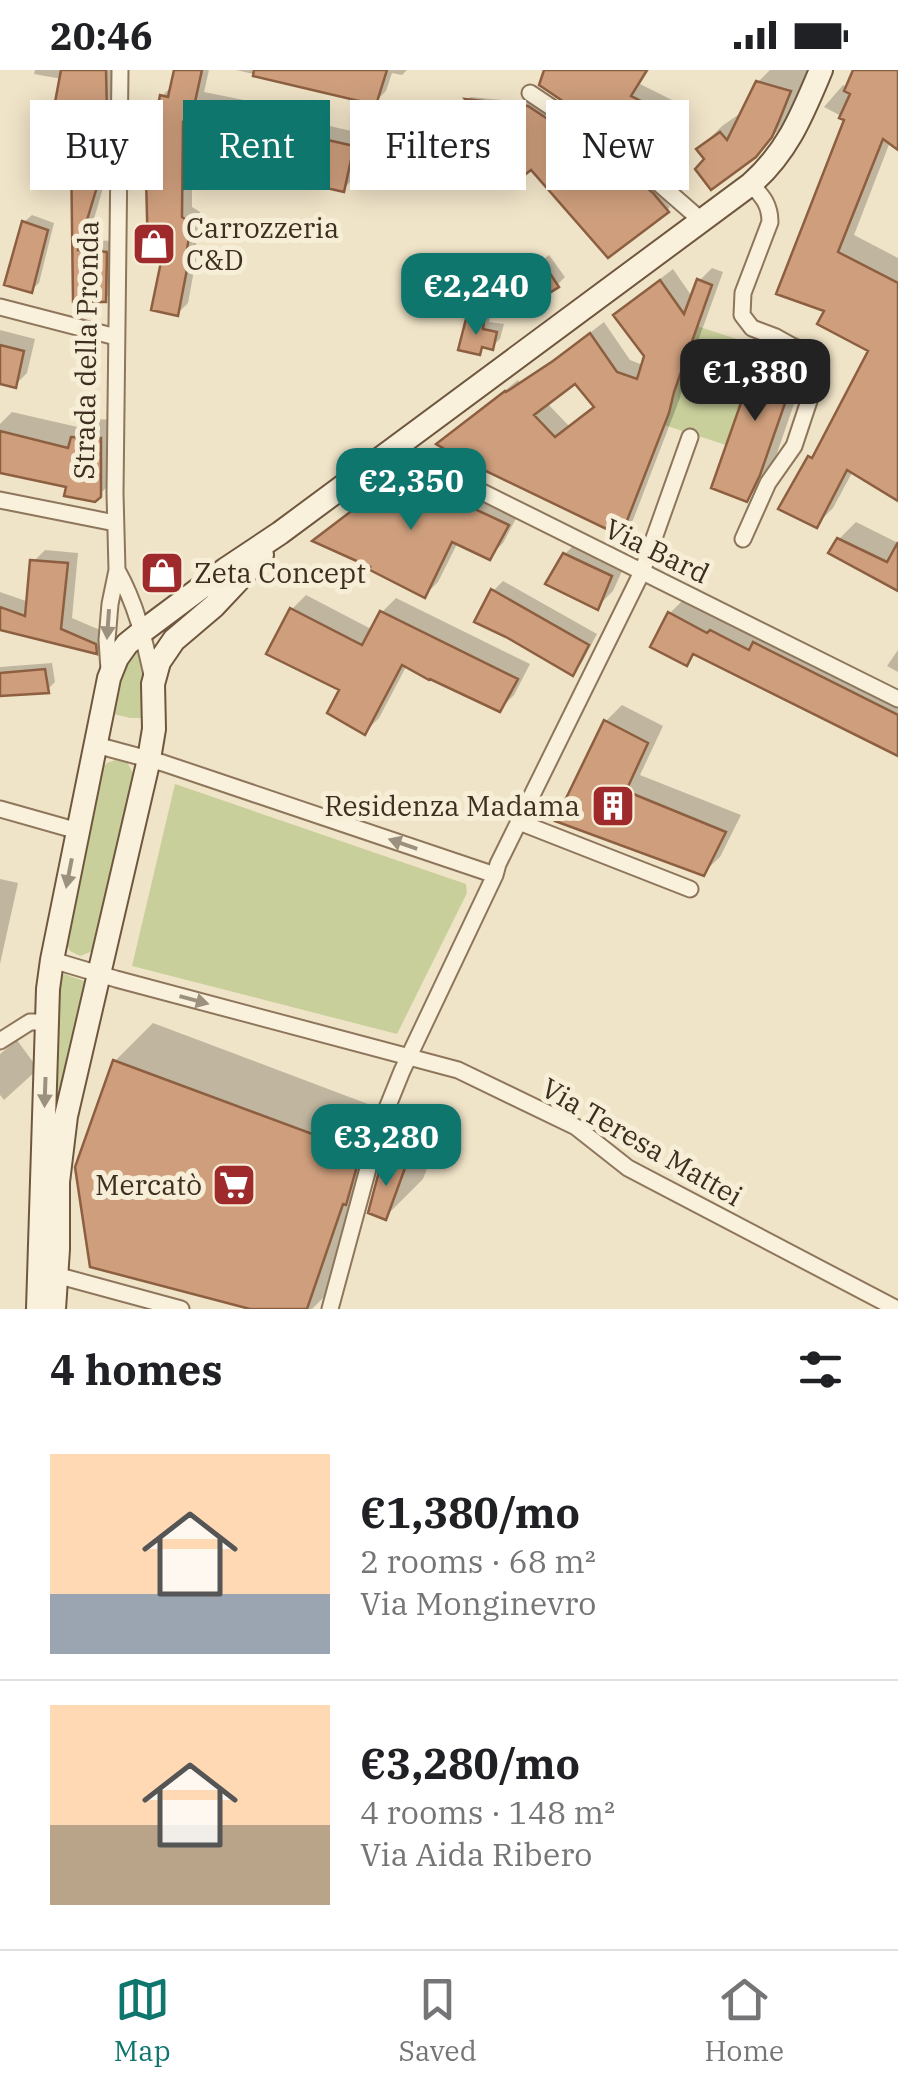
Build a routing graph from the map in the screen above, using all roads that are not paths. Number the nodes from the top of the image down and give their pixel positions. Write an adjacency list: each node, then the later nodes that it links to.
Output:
1 (120, 70): 7 (street, Strada della Pronda)
2 (822, 70): 4 (street)
3 (530, 93): 5 (street)
4 (750, 184): 5 (street); 13 (street)
5 (702, 221): 9 (street)
6 (0, 307): 7 (street)
7 (116, 337): 11 (street, Strada della Pronda)
8 (690, 436): 15 (street)
9 (394, 448): 12 (street); 15 (street, Via Bard)
10 (0, 500): 11 (street)
11 (115, 523): 14 (street, Strada della Pronda)
12 (280, 533): 17 (street); 20 (street)
13 (744, 539)
14 (117, 570): 16 (street, Strada della Pronda); 19 (street, Strada della Pronda, one-way to 19)
15 (642, 572): 21 (street, Via Bard); 25 (street)
16 (131, 597): 17 (street); 18 (street, Strada della Pronda)
17 (173, 608): 18 (street)
18 (143, 631): 19 (street); 20 (street, Strada della Pronda)
19 (109, 678): 22 (street, Strada della Pronda)
20 (154, 684): 23 (street)
21 (898, 698)
22 (96, 745): 23 (street); 26 (street, Strada della Pronda)
23 (149, 759): 27 (street, one-way to 23); 30 (street)
24 (0, 809): 26 (street)
25 (519, 822): 27 (street); 28 (street)
26 (78, 831): 29 (street, Strada della Pronda, one-way to 29)
27 (496, 875): 33 (street)
28 (690, 888)
29 (52, 960): 30 (street); 31 (street, Strada della Pronda)
30 (100, 974): 33 (street, Via Teresa Mattei, one-way to 33); 34 (street)
31 (46, 1022): 32 (street); 35 (street, Strada della Pronda, one-way to 35)
32 (0, 1041)
33 (411, 1056): 38 (street); 39 (street, Via Teresa Mattei)
34 (56, 1274): 36 (street); 37 (street)
35 (38, 1309)
36 (54, 1309)
37 (181, 1309)
38 (330, 1309)
39 (897, 1309)

